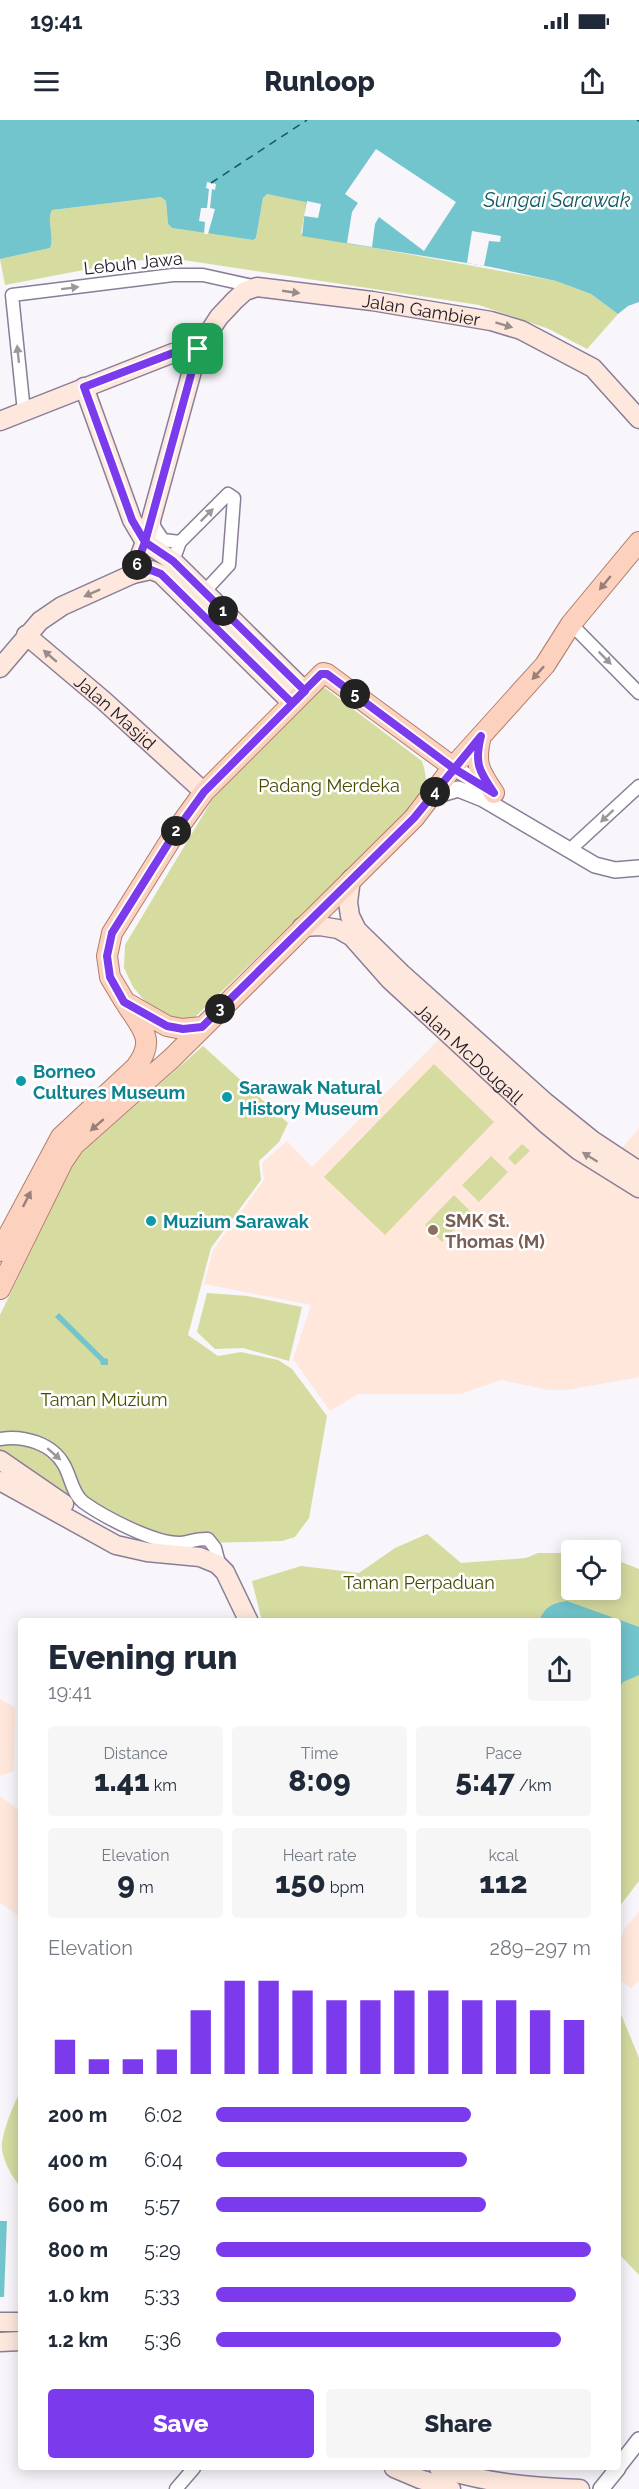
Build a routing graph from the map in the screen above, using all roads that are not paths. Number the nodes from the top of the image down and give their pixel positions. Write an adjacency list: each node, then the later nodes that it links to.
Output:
1 (257, 287): 2 (main road); 6 (street, Lebuh Jawa, one-way to 1); 7 (main road, Jalan Gambier, one-way to 7)
2 (198, 349): 3 (main road); 4 (main road)
3 (173, 353): 4 (main road); 5 (main road)
4 (189, 382): 9 (main road)
5 (84, 387): 6 (main road); 10 (main road)
6 (24, 412): 8 (main road)
7 (639, 419)
8 (0, 422)
9 (152, 518): 10 (main road); 11 (main road); 12 (street)
10 (132, 520): 11 (main road)
11 (145, 542): 14 (main road); 15 (main road)
12 (180, 542): 14 (street); 16 (street, one-way to 16)
13 (639, 542): 17 (main road, one-way to 17)
14 (173, 561): 16 (main road)
15 (133, 574): 18 (main road, one-way to 18); 21 (main road)
16 (204, 592): 21 (main road)
17 (571, 624): 20 (street, one-way to 20); 22 (main road, one-way to 22)
18 (26, 635): 19 (main road); 25 (main road, Jalan Masjid, one-way to 18)
19 (0, 668)
20 (639, 693)
21 (298, 697): 23 (main road); 25 (main road)
22 (481, 736): 23 (main road); 26 (main road)
23 (453, 768): 26 (street); 27 (main road)
24 (639, 786): 28 (street, one-way to 28)
25 (204, 792): 33 (main road)
26 (494, 793): 28 (street)
27 (431, 797): 30 (street); 31 (main road)
28 (575, 845): 29 (street)
29 (639, 857)
30 (639, 868)
31 (351, 879): 32 (main road); 35 (main road, Jalan McDougall)
32 (302, 927): 34 (main road); 36 (main road, Jalan McDougall, one-way to 32)
33 (124, 1002): 34 (main road); 37 (main road, one-way to 33)
34 (202, 1027): 38 (main road, one-way to 38)
35 (639, 1171)
36 (639, 1188)
37 (0, 1251)
38 (0, 1289)
39 (0, 1439): 43 (street, one-way to 43)
40 (0, 1460): 42 (main road)
41 (0, 1481): 42 (main road)
42 (134, 1548): 43 (main road)
43 (220, 1567): 44 (main road)
44 (247, 1618)
45 (0, 2322): 46 (main road)
46 (18, 2322)
47 (18, 2341): 48 (main road)
48 (0, 2342)
49 (639, 2440): 50 (street)
50 (621, 2463)
51 (192, 2470): 55 (street)
52 (399, 2470): 56 (main road)
53 (446, 2470): 57 (main road)
54 (616, 2470): 58 (street)
55 (176, 2489)
56 (451, 2489)
57 (580, 2489)
58 (601, 2489)

